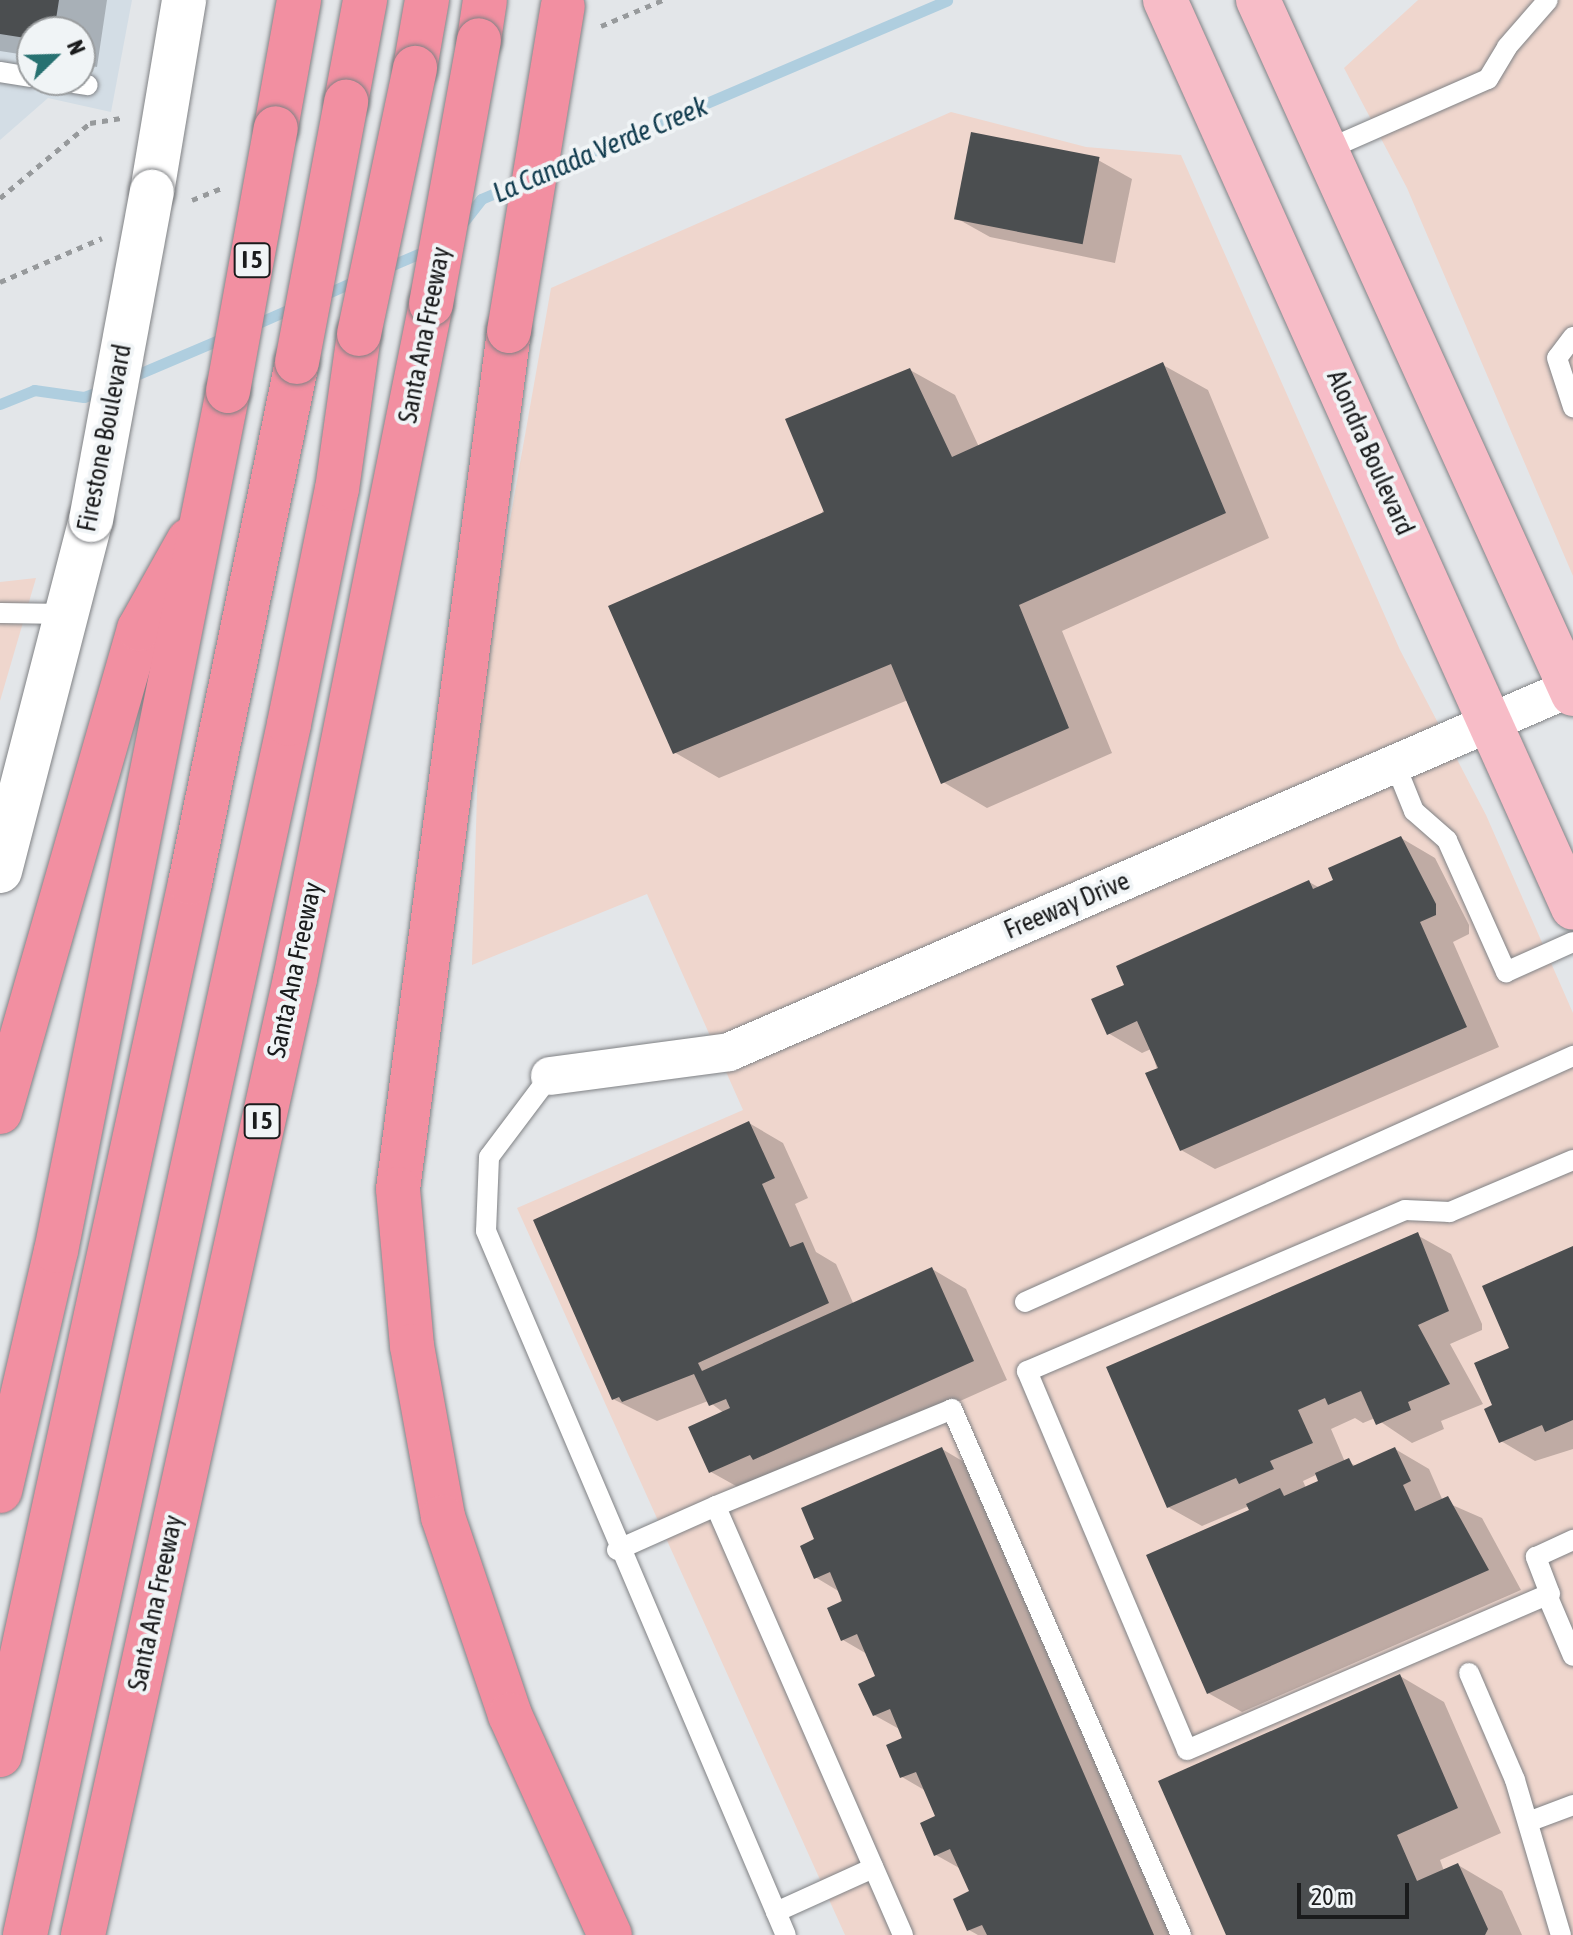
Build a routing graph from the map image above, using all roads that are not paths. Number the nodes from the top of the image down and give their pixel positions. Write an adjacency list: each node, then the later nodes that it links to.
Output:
1 (184, 0): 15 (street, Firestone Boulevard, bridge)
2 (299, 0): 13 (highway, I 5, bridge)
3 (365, 0): 34 (highway, bridge)
4 (427, 0): 40 (highway, bridge)
5 (1165, 0): 17 (main road, Alondra Boulevard)
6 (1548, 0): 10 (lane)
7 (563, 3): 42 (highway, bridge)
8 (1260, 5): 10 (main road)
9 (482, 20): 41 (highway, Santa Ana Freeway / I 5, bridge)
10 (1326, 150): 16 (main road)
11 (1573, 337): 12 (lane)
12 (1573, 407)
13 (209, 503): 24 (highway); 27 (highway, I 5)
14 (0, 613): 15 (lane)
15 (67, 614): 19 (street, Firestone Boulevard)
16 (1572, 690): 17 (street, Freeway Drive)
17 (1492, 722): 18 (street, Freeway Drive); 20 (main road, Alondra Boulevard)
18 (1395, 764): 21 (lane); 23 (street, Freeway Drive)
19 (0, 871)
20 (1573, 908)
21 (1573, 942)
22 (1573, 1056): 26 (lane)
23 (550, 1076): 30 (lane)
24 (0, 1112)
25 (1573, 1160): 31 (lane)
26 (1025, 1302)
27 (0, 1491)
28 (716, 1506): 30 (lane); 37 (lane); 45 (lane)
29 (1573, 1540): 31 (lane)
30 (617, 1550): 38 (lane)
31 (1547, 1595): 32 (lane)
32 (1573, 1656)
33 (1469, 1673): 36 (lane)
34 (0, 1755)
35 (1573, 1805): 36 (lane)
36 (1528, 1822): 39 (lane)
37 (873, 1868): 38 (lane); 44 (lane)
38 (776, 1912): 43 (lane)
39 (1561, 1933)
40 (25, 1935)
41 (83, 1935)
42 (610, 1935)
43 (786, 1935)
44 (903, 1935)
45 (1181, 1935)

